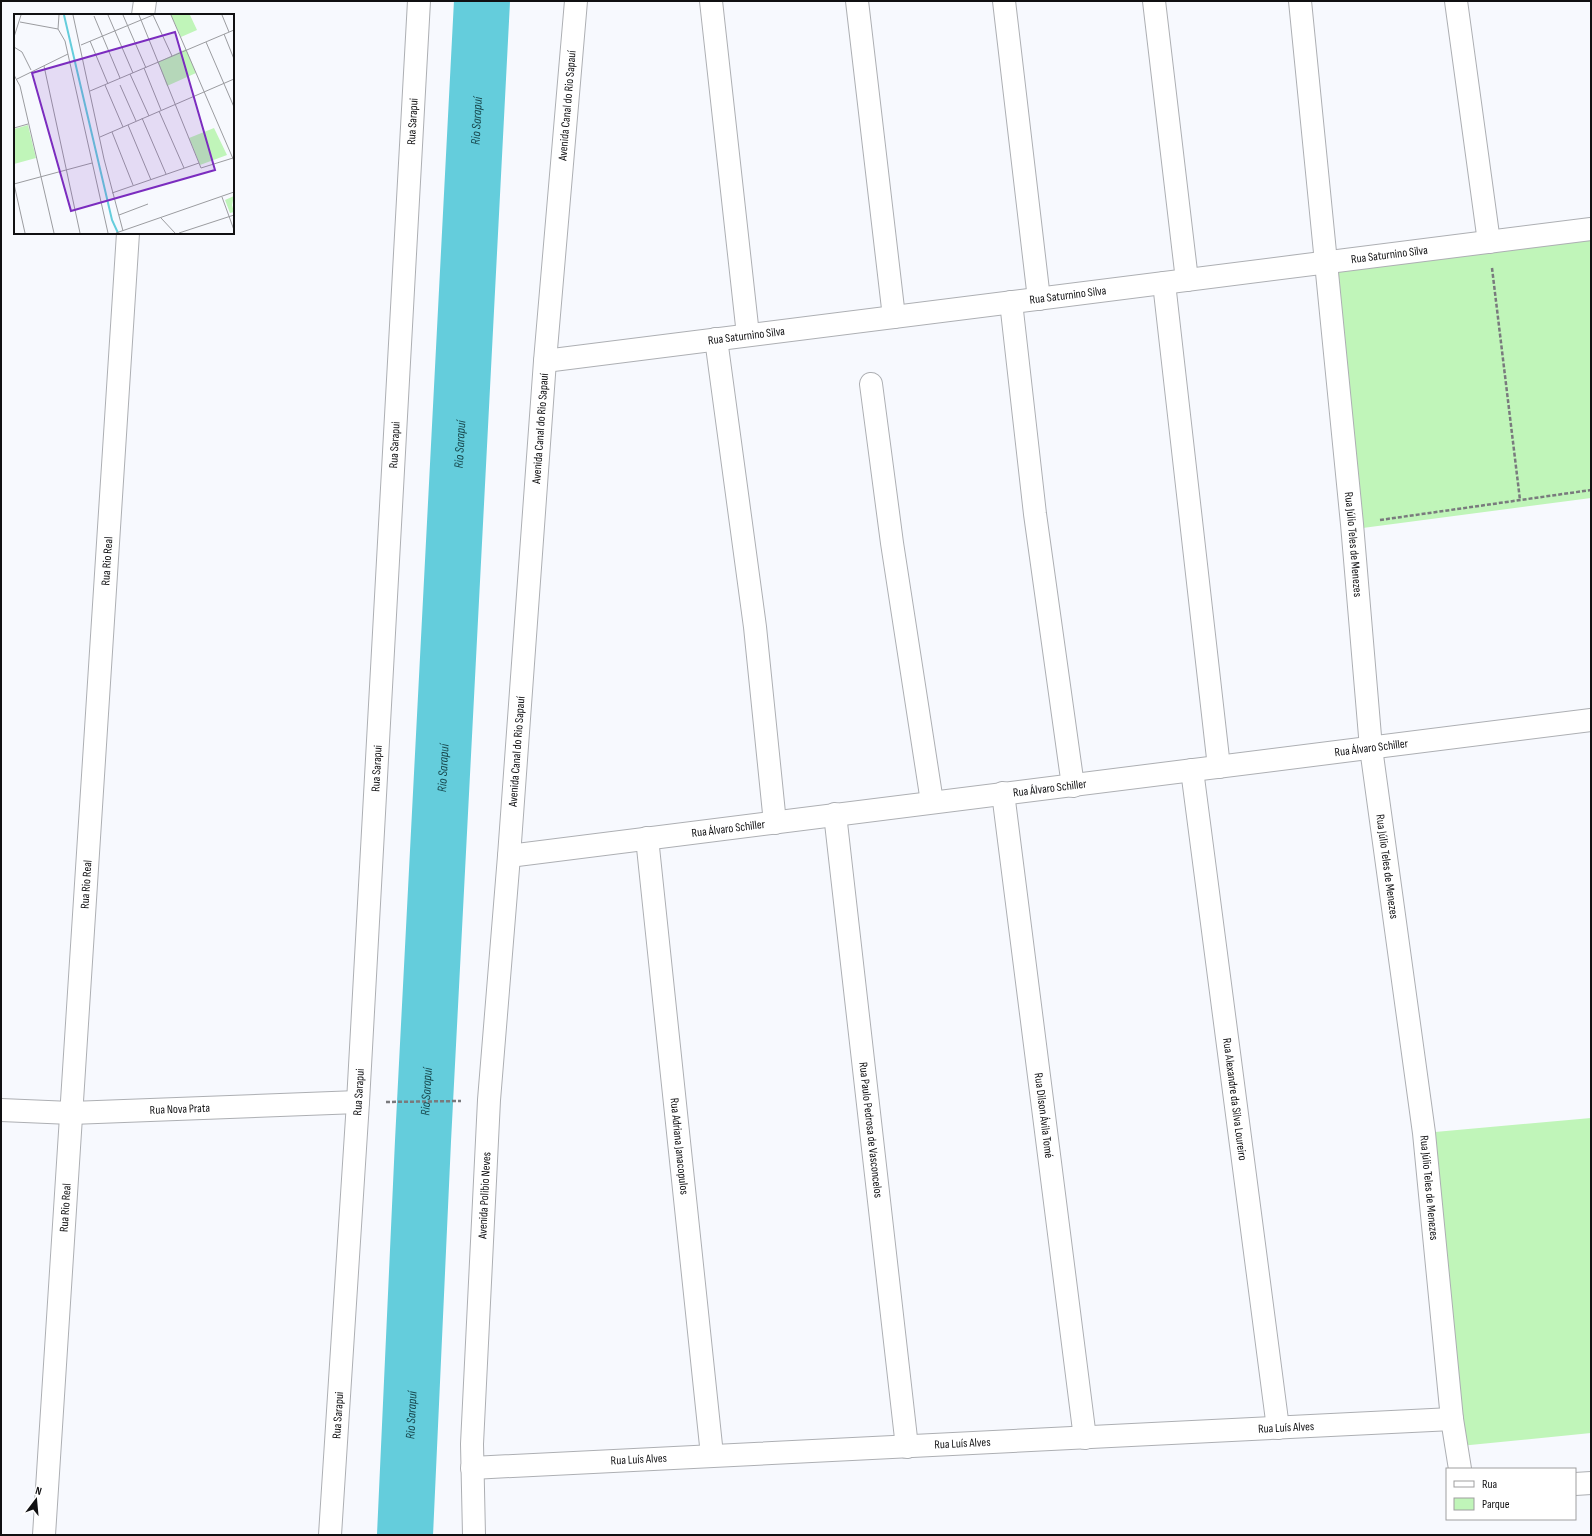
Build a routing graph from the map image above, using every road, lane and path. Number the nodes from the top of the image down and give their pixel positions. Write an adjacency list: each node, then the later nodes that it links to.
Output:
1 (145, 1): 10 (street)
2 (419, 1): 39 (street, Rua Sarapui)
3 (576, 1): 22 (street, Avenida Canal do Rio Sapauí)
4 (711, 1): 20 (street)
5 (857, 1): 19 (street)
6 (1004, 1): 17 (street)
7 (1154, 1): 15 (street)
8 (1300, 1): 14 (street, Rua Júlio Teles de Menezes)
9 (1456, 1): 13 (street)
10 (143, 14)
11 (1591, 229): 13 (street, Rua Saturnino Silva)
12 (128, 234): 41 (street, Rua Rio Real)
13 (1489, 242): 14 (street, Rua Saturnino Silva); 25 (path)
14 (1326, 263): 15 (street, Rua Saturnino Silva); 26 (street, Rua Júlio Teles de Menezes)
15 (1187, 280): 16 (street, Rua Saturnino Silva)
16 (1164, 283): 17 (street, Rua Saturnino Silva); 29 (street)
17 (1039, 299): 18 (street, Rua Saturnino Silva)
18 (1011, 302): 19 (street, Rua Saturnino Silva); 31 (street)
19 (894, 317): 20 (street, Rua Saturnino Silva)
20 (748, 335): 21 (street, Rua Saturnino Silva)
21 (716, 339): 22 (street, Rua Saturnino Silva); 35 (street)
22 (545, 361): 37 (street, Avenida Canal do Rio Sapauí)
23 (871, 384): 33 (street)
24 (1591, 490): 25 (path)
25 (1520, 500): 26 (path)
26 (1352, 524): 28 (street, Rua Júlio Teles de Menezes)
27 (1591, 720): 28 (street, Rua Álvaro Schiller)
28 (1371, 748): 29 (street, Rua Álvaro Schiller); 42 (street, Rua Júlio Teles de Menezes)
29 (1219, 767): 30 (street, Rua Álvaro Schiller)
30 (1192, 770): 31 (street, Rua Álvaro Schiller); 43 (street, Rua Alexandre da Silva Loureiro)
31 (1073, 786): 32 (street, Rua Álvaro Schiller)
32 (1003, 793): 33 (street, Rua Álvaro Schiller); 44 (street, Rua Dilson Ávila Tomé)
33 (932, 802): 34 (street, Rua Álvaro Schiller)
34 (835, 814): 35 (street, Rua Álvaro Schiller); 45 (street, Rua Paulo Pedrosa de Vasconcelos)
35 (776, 823): 36 (street, Rua Álvaro Schiller)
36 (647, 838): 37 (street, Rua Álvaro Schiller); 46 (street, Rua Adriana Janacopulos)
37 (509, 856): 38 (street, Avenida Polibio Neves)
38 (490, 1100): 39 (path); 47 (street, Avenida Polibio Neves)
39 (358, 1102): 41 (street, Rua Nova Prata); 52 (street, Rua Sarapui)
40 (1, 1110): 41 (street, Rua Nova Prata)
41 (71, 1113): 51 (street, Rua Rio Real)
42 (1452, 1419): 43 (street, Rua Luís Alves); 48 (street, Rua Júlio Teles de Menezes)
43 (1278, 1428): 44 (street, Rua Luís Alves)
44 (1085, 1438): 45 (street, Rua Luís Alves)
45 (907, 1447): 46 (street, Rua Luís Alves)
46 (712, 1455): 47 (street, Rua Luís Alves)
47 (472, 1468): 53 (street, Avenida Polibio Neves)
48 (1460, 1468)
49 (1591, 1483): 50 (street)
50 (1576, 1484)
51 (44, 1535)
52 (330, 1535)
53 (474, 1535)

